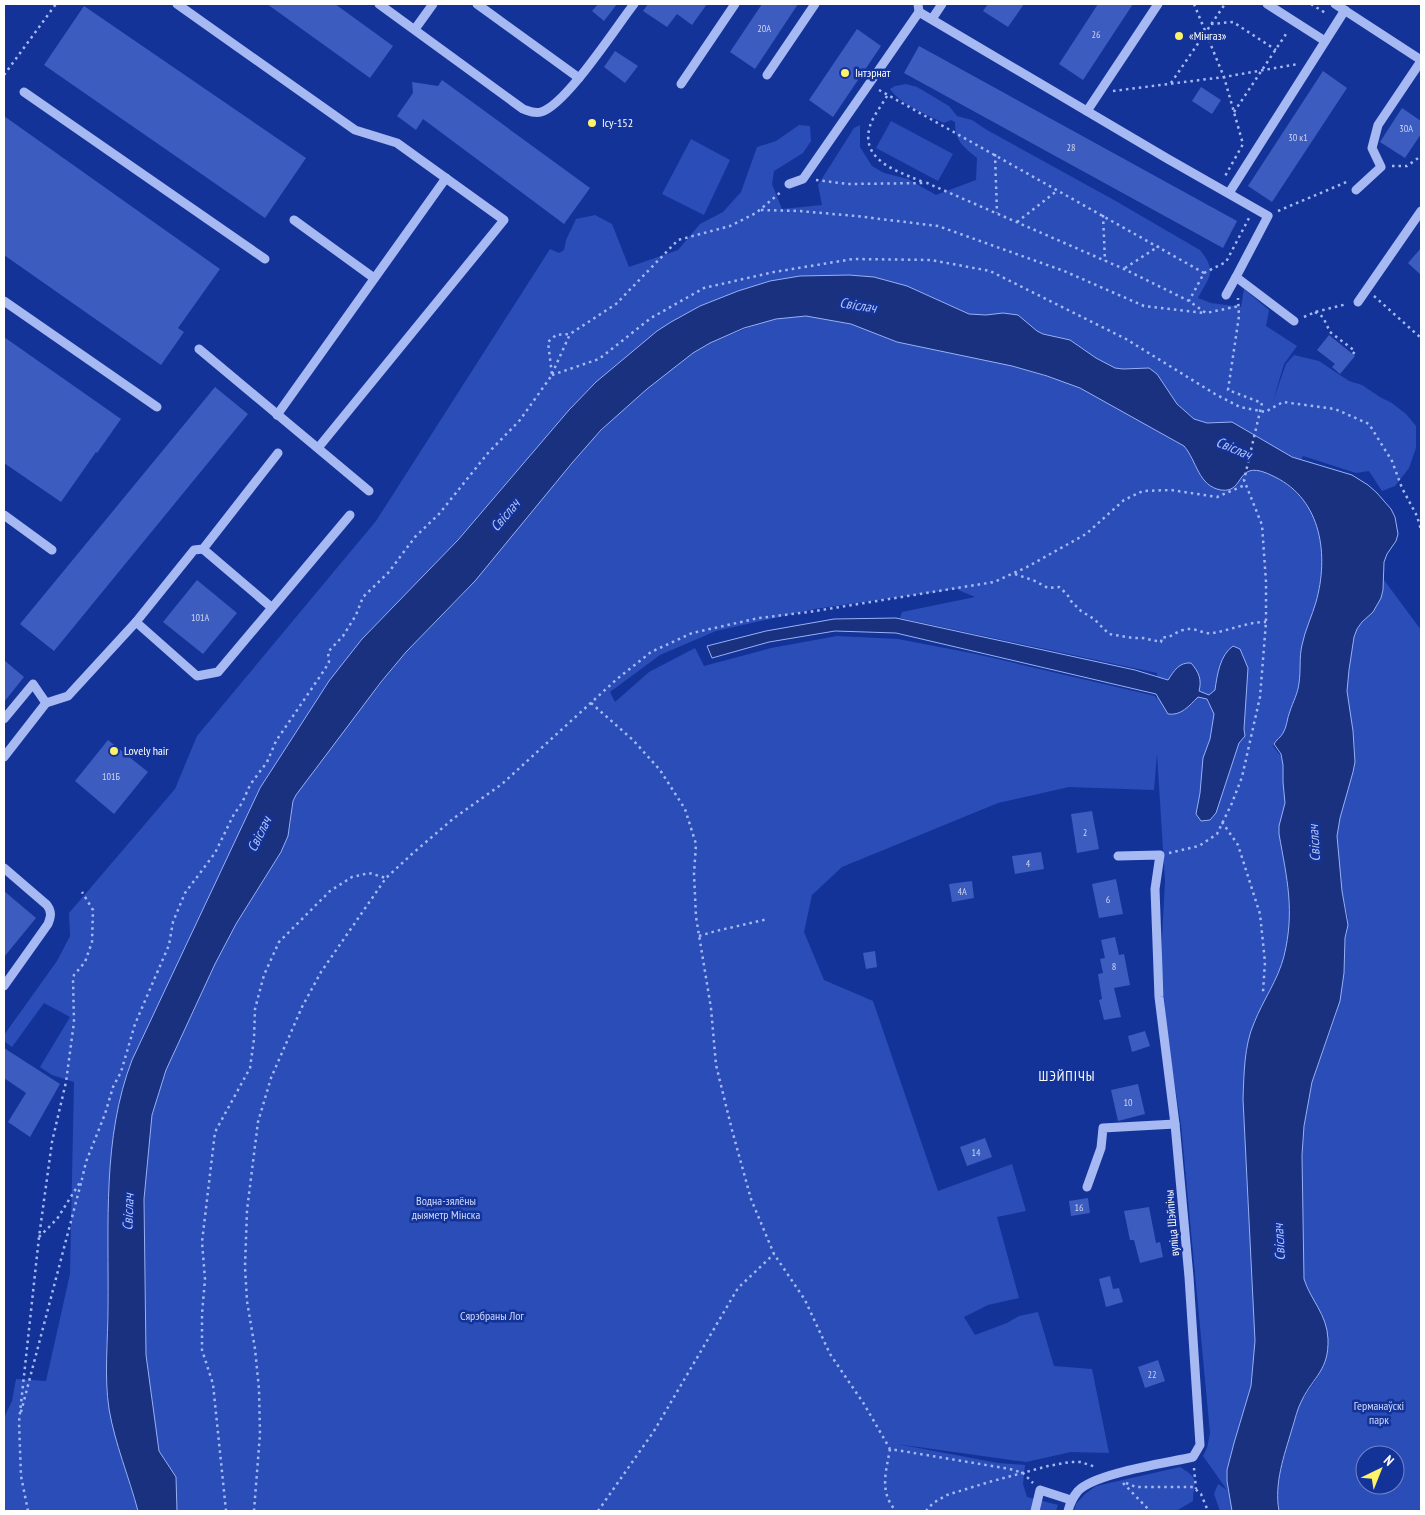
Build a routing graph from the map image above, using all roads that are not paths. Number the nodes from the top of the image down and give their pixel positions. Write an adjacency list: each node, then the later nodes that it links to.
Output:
1 (177, 4): 23 (street)
2 (379, 4): 15 (street)
3 (434, 4): 15 (street)
4 (478, 4): 19 (street)
5 (634, 4): 19 (street)
6 (735, 4): 20 (street)
7 (815, 4): 18 (street)
8 (942, 4): 14 (street)
9 (1158, 4): 22 (street)
10 (1267, 4): 16 (street)
11 (1335, 4): 13 (street)
12 (918, 8): 14 (street); 24 (street)
13 (1345, 10): 16 (street); 17 (street)
14 (932, 19): 22 (street)
15 (415, 29): 19 (street)
16 (1325, 41): 26 (street)
17 (1421, 60): 25 (street)
18 (767, 75)
19 (579, 78)
20 (681, 84)
21 (24, 92): 29 (street)
22 (1087, 111): 26 (street)
23 (446, 178): 31 (street); 39 (street)
24 (789, 184)
25 (1356, 190)
26 (1229, 193): 30 (street)
27 (1421, 211): 34 (street)
28 (294, 220): 31 (street)
29 (266, 259)
30 (1236, 277): 32 (street); 35 (street)
31 (374, 278): 38 (street)
32 (1226, 295)
33 (4, 301): 37 (street)
34 (1358, 302)
35 (1294, 321)
36 (199, 349): 38 (street)
37 (157, 407)
38 (277, 415): 39 (street)
39 (318, 448): 41 (street)
40 (278, 453): 44 (street)
41 (369, 491)
42 (4, 515): 45 (street)
43 (350, 515): 46 (street)
44 (203, 549): 46 (street); 47 (street)
45 (52, 550)
46 (271, 607): 47 (street)
47 (136, 622): 48 (street)
48 (46, 703): 49 (street); 50 (street)
49 (4, 719)
50 (4, 757)
51 (1118, 856): 54 (street, вуліца Шэйпічы)
52 (4, 868): 53 (street)
53 (4, 984)
54 (1175, 1124): 55 (street); 56 (street, вуліца Шэйпічы)
55 (1087, 1187)
56 (1071, 1500): 57 (street); 58 (street)
57 (1034, 1511)
58 (1068, 1511)

